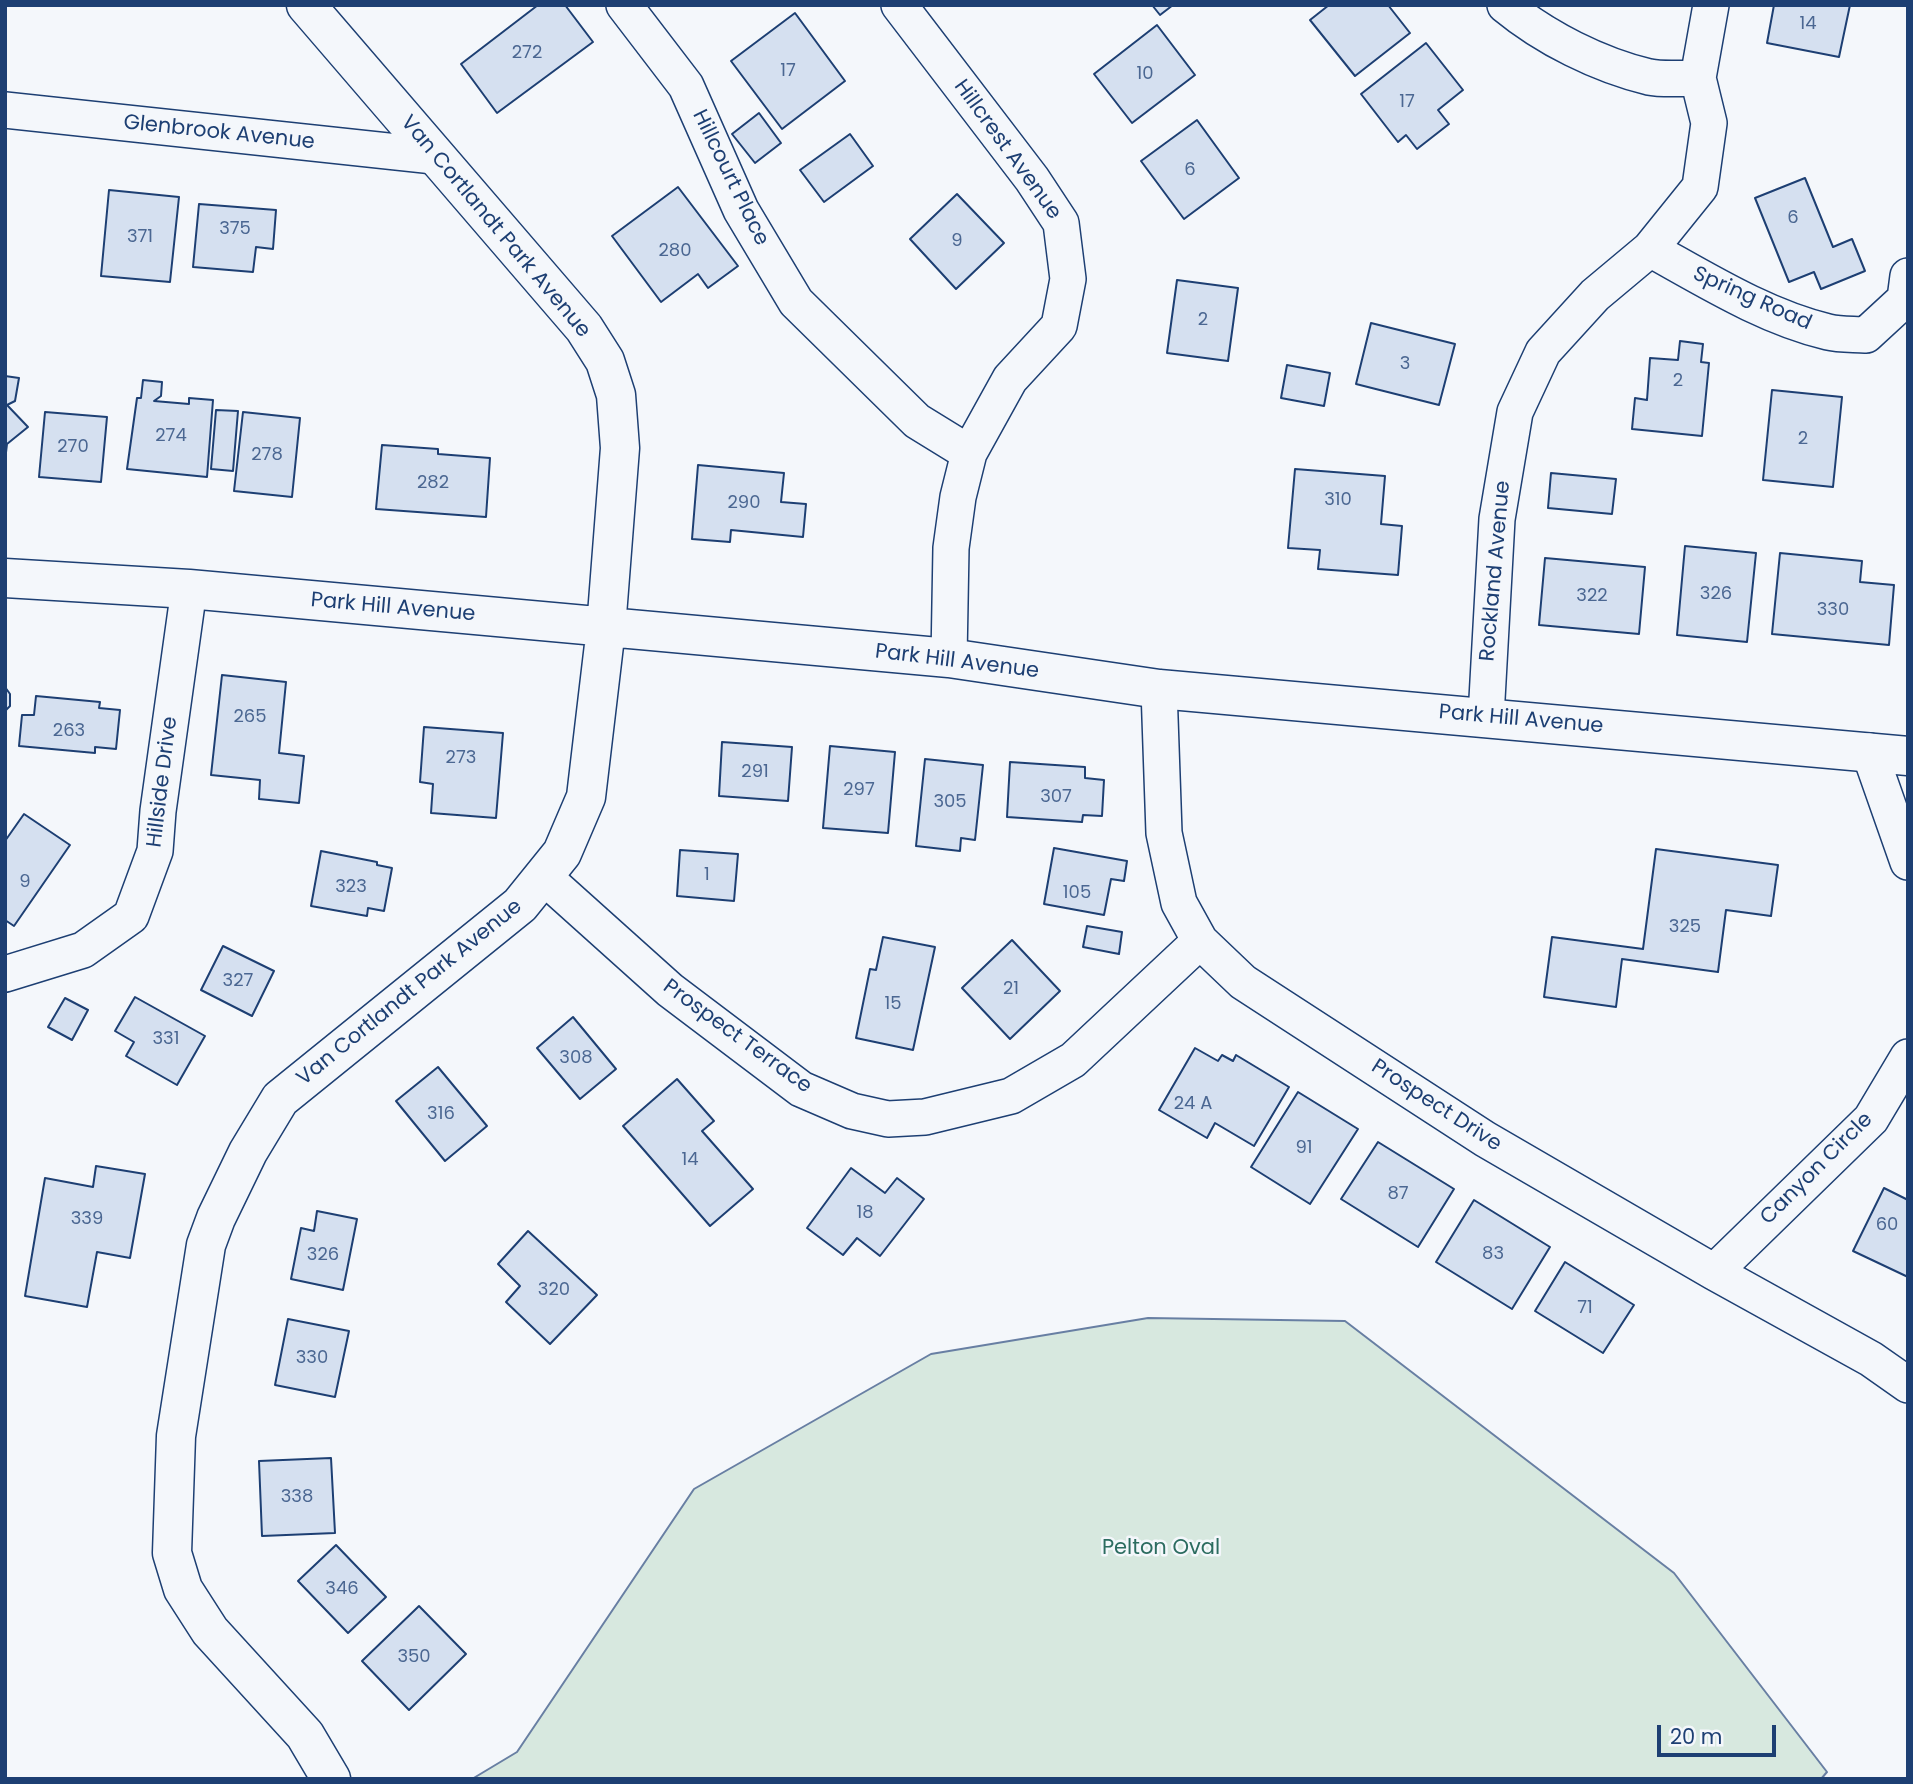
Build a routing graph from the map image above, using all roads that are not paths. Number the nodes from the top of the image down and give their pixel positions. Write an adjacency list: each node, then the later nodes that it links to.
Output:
1 (306, 5): 8 (street, Van Cortlandt Park Avenue)
2 (624, 5): 11 (street, Hillcourt Place)
3 (899, 5): 11 (street, Hillcrest Avenue)
4 (1505, 5): 6 (street)
5 (1711, 5): 6 (street)
6 (1698, 78): 9 (street, Rockland Avenue)
7 (5, 110): 8 (street, Glenbrook Avenue)
8 (433, 156): 14 (street, Van Cortlandt Park Avenue)
9 (1650, 249): 10 (street, Spring Road); 17 (street, Rockland Avenue)
10 (1908, 276)
11 (970, 453): 15 (street, Hillcrest Avenue)
12 (5, 578): 13 (street, Park Hill Avenue)
13 (189, 589): 14 (street, Park Hill Avenue); 23 (street, Hillside Drive)
14 (606, 628): 15 (street, Park Hill Avenue); 21 (street, Van Cortlandt Park Avenue)
15 (949, 658): 16 (street, Park Hill Avenue)
16 (1159, 689): 17 (street, Park Hill Avenue); 22 (street, Prospect Drive)
17 (1486, 717): 18 (street, Park Hill Avenue)
18 (1869, 751): 19 (street, Park Hill Avenue); 20 (street)
19 (1908, 756)
20 (1908, 862)
21 (543, 876): 22 (street, Prospect Terrace); 27 (street, Van Cortlandt Park Avenue)
22 (1200, 941): 25 (street, Prospect Drive)
23 (5, 974)
24 (1908, 1056): 25 (street, Canyon Circle)
25 (1714, 1272): 26 (street, Prospect Drive)
26 (1908, 1385)
27 (331, 1779)

